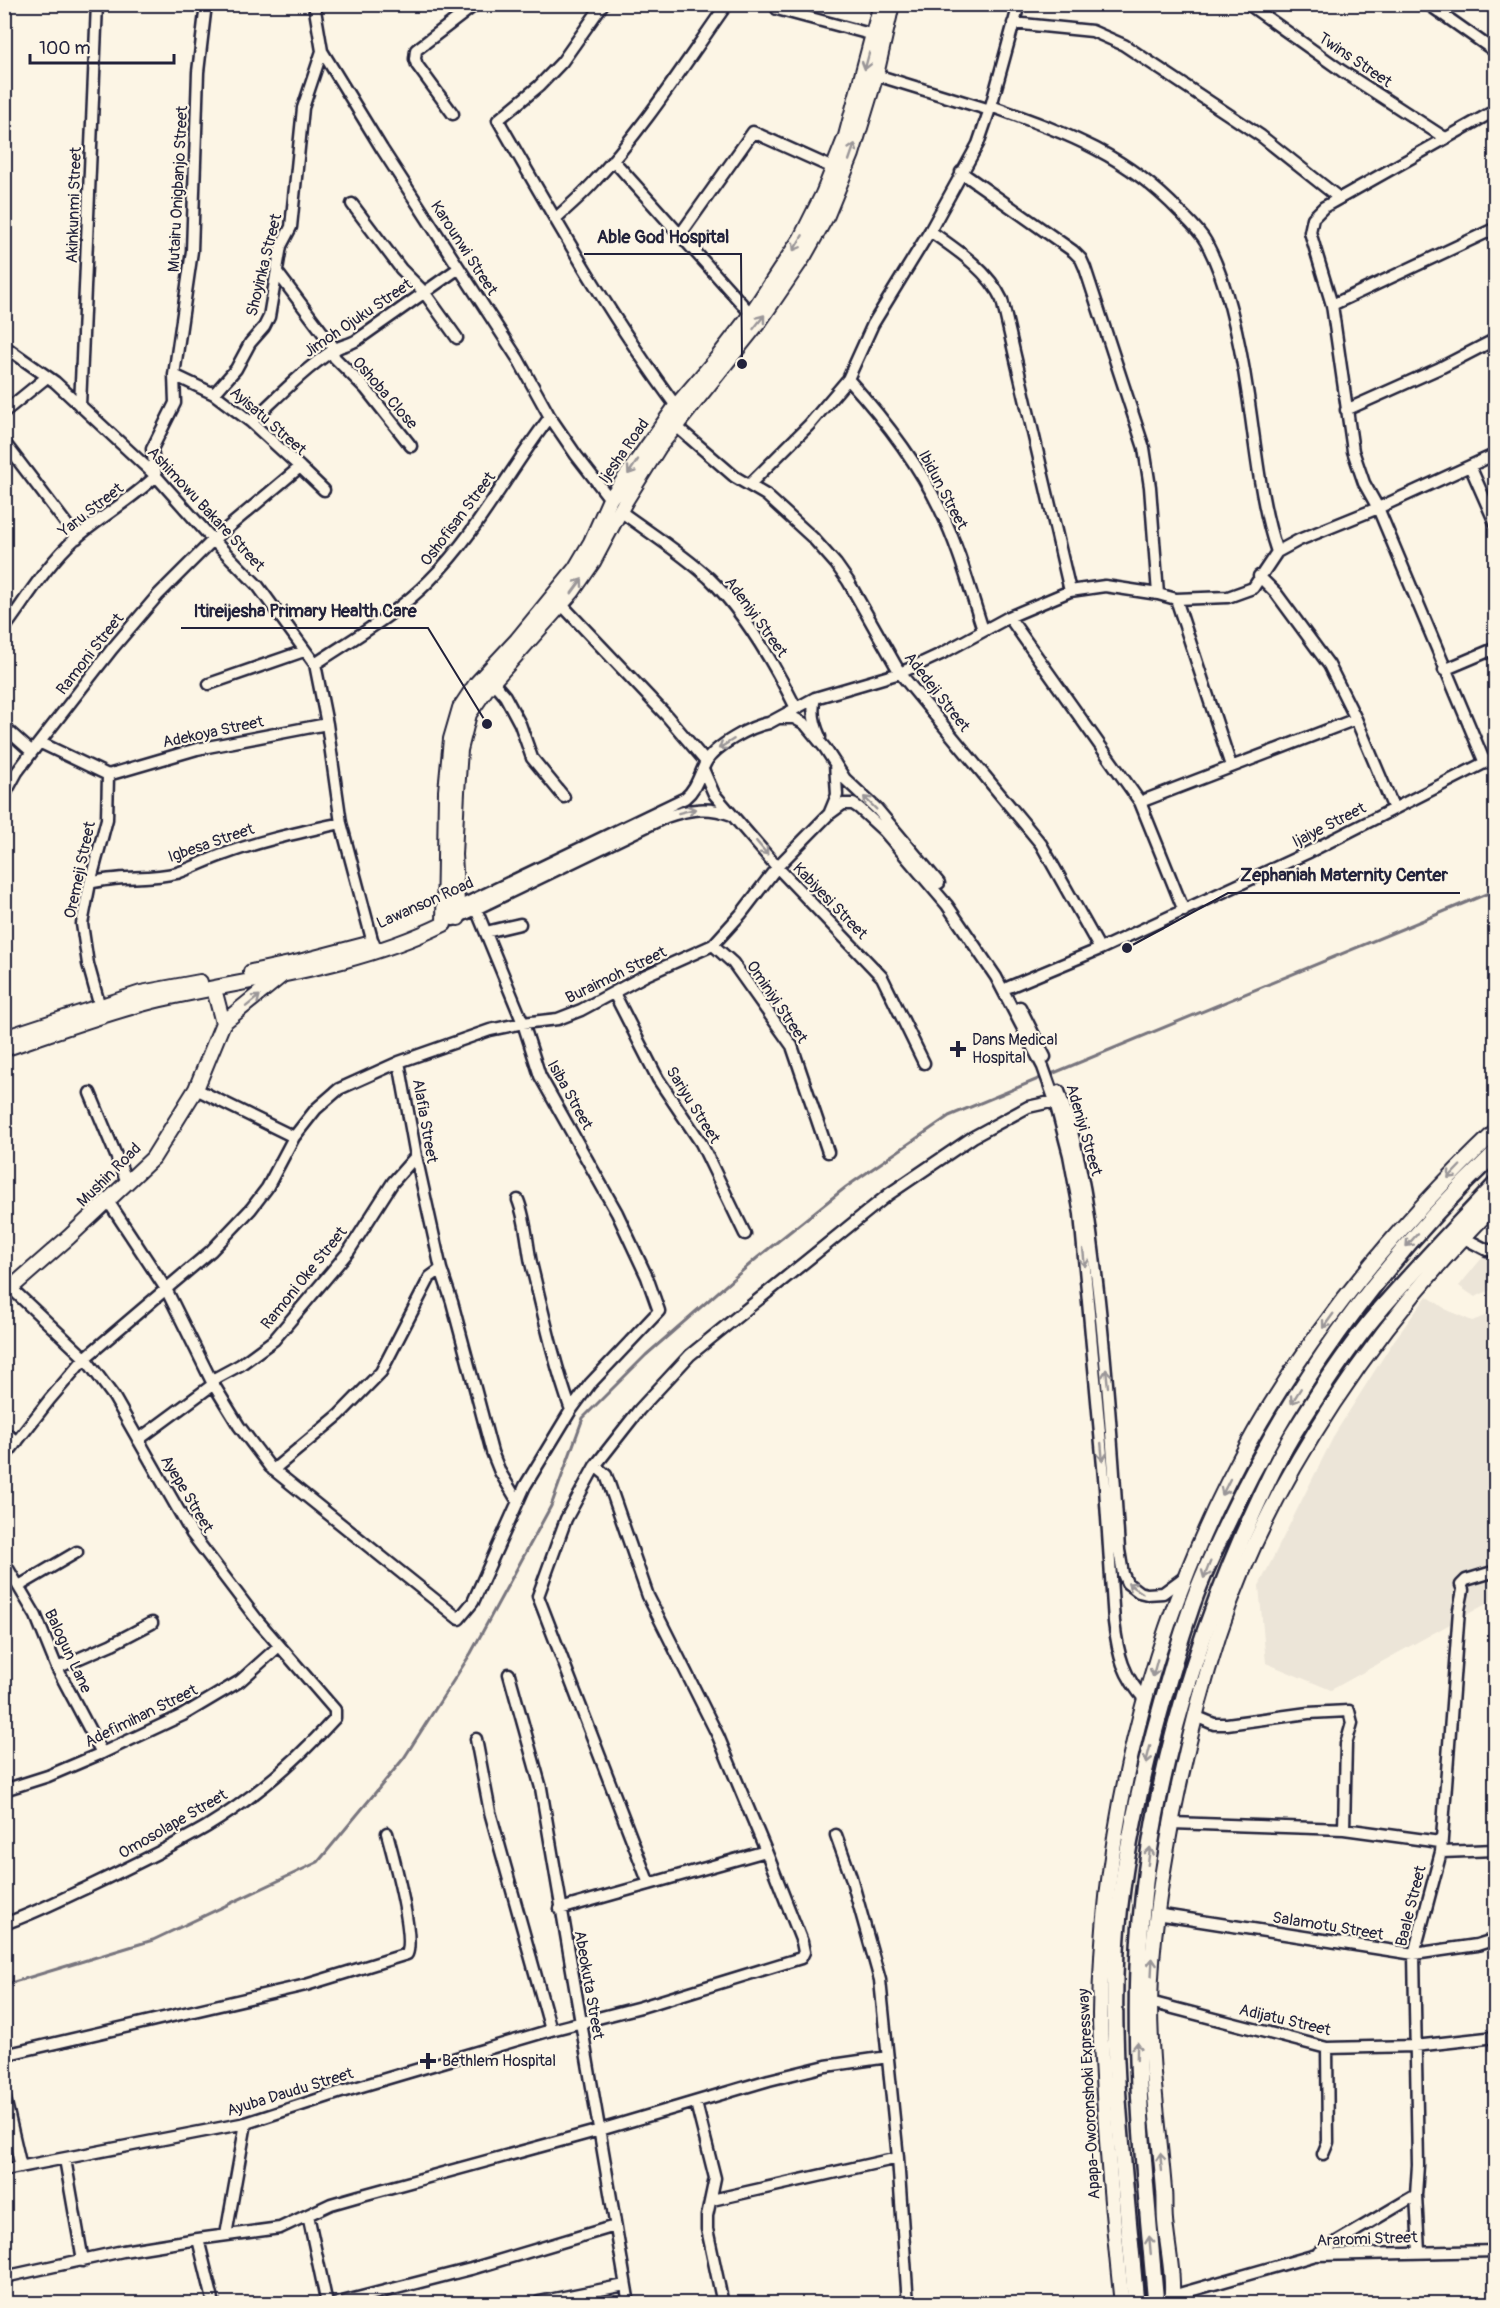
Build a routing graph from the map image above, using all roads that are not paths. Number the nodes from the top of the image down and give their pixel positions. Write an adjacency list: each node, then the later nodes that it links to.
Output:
1 (97, 4): 45 (street, Akinkunmi Street)
2 (206, 4): 41 (street, Mutairu Onigbanjo Street)
3 (314, 4): 15 (street, Karounwi Street)
4 (476, 4): 20 (street)
5 (603, 4): 28 (street)
6 (727, 4): 22 (street)
7 (778, 4): 14 (street)
8 (881, 4): 14 (main road, Ijesha Road)
9 (892, 4): 17 (main road, Ijesha Road)
10 (1019, 4): 13 (street)
11 (1248, 4): 21 (street, Twins Street)
12 (1428, 4): 16 (street)
13 (1012, 23): 18 (street); 26 (street)
14 (874, 35): 23 (main road, Ijesha Road, one-way to 23)
15 (322, 51): 32 (street, Karounwi Street); 33 (street, Shoyinka Street)
16 (1496, 52)
17 (876, 75): 18 (street); 25 (main road, Ijesha Road, one-way to 17)
18 (991, 108): 24 (street); 66 (street)
19 (1496, 111): 21 (street)
20 (453, 114)
21 (1445, 138): 26 (street)
22 (613, 160): 28 (street); 31 (street)
23 (833, 168): 25 (main road, Ijesha Road); 31 (street)
24 (961, 172): 30 (street); 69 (street)
25 (829, 197): 36 (main road, Ijesha Road, one-way to 36); 51 (main road, Ijesha Road, one-way to 25)
26 (1339, 198): 35 (street)
27 (352, 204): 34 (street)
28 (555, 219): 46 (street)
29 (1496, 228): 35 (street)
30 (930, 231): 43 (street); 68 (street)
31 (680, 235): 36 (street)
32 (459, 268): 34 (street, Jimoh Ojuku Street); 49 (street, Karounwi Street)
33 (277, 272): 40 (street, Oshoba Close); 44 (street, Shoyinka Street)
34 (424, 292): 37 (street); 40 (street, Jimoh Ojuku Street)
35 (1332, 305): 47 (street)
36 (751, 314): 46 (main road, Ijesha Road)
37 (456, 338)
38 (1496, 339): 47 (street)
39 (4, 346): 42 (street, Ashimowu Bakare Street)
40 (335, 349): 50 (street, Jimoh Ojuku Street); 53 (street, Oshoba Close)
41 (174, 375): 44 (street); 57 (street, Mutairu Onigbanjo Street)
42 (47, 377): 45 (street, Ashimowu Bakare Street); 48 (street)
43 (848, 379): 58 (street); 74 (street, Ibidun Street)
44 (214, 394): 50 (street, Ayisatu Street)
45 (80, 406): 57 (street, Ashimowu Bakare Street)
46 (676, 406): 60 (main road, Ijesha Road, one-way to 60)
47 (1346, 410): 61 (street)
48 (4, 412)
49 (550, 417): 60 (street, Karounwi Street); 77 (street, Oshofisan Street)
50 (251, 422): 56 (street, Ayisatu Street)
51 (676, 426): 58 (street, Adedeji Street); 62 (main road, Ijesha Road)
52 (4, 442): 64 (street)
53 (411, 446)
54 (1496, 454): 55 (street)
55 (1470, 466): 61 (street); 63 (street)
56 (300, 467): 59 (street); 65 (street, Ayisatu Street)
57 (156, 476): 64 (street, Yaru Street); 65 (street, Ashimowu Bakare Street)
58 (750, 484): 79 (street, Adedeji Street)
59 (324, 490)
60 (609, 499): 97 (main road, Ijesha Road)
61 (1378, 508): 66 (street); 78 (street)
62 (621, 511): 71 (main road, Ijesha Road, one-way to 62); 83 (street, Adeniyi Street)
63 (1496, 525)
64 (77, 538): 73 (street, Yaru Street)
65 (213, 540): 76 (street, Ashimowu Bakare Street); 88 (street, Ramoni Street)
66 (1277, 552): 67 (street, Lawanson Road)
67 (1259, 576): 70 (street, Lawanson Road); 85 (street)
68 (1070, 591): 69 (street, Lawanson Road); 72 (street, Lawanson Road)
69 (1158, 594): 70 (street, Lawanson Road)
70 (1176, 598): 95 (street)
71 (562, 605): 80 (main road, Ijesha Road); 94 (street, Kabiyesi Street)
72 (1009, 617): 74 (street, Lawanson Road); 100 (street)
73 (7, 622)
74 (984, 630): 79 (street, Lawanson Road)
75 (1496, 648): 78 (street)
76 (304, 651): 77 (street, Ashimowu Bakare Street); 81 (street)
77 (315, 664): 86 (street, Ashimowu Bakare Street)
78 (1444, 670): 93 (street)
79 (900, 673): 82 (street, Lawanson Road); 115 (street, Adedeji Street)
80 (493, 682): 97 (main road, Ijesha Road); 99 (street)
81 (209, 684)
82 (815, 698): 83 (street, Lawanson Road); 89 (street)
83 (796, 708): 84 (street, Lawanson Road)
84 (778, 718): 89 (street, Adeniyi Street); 94 (street, Lawanson Road, one-way to 94)
85 (1356, 719): 95 (street); 101 (street)
86 (327, 724): 96 (street, Adekoya Street); 104 (street, Ashimowu Bakare Street)
87 (4, 727): 90 (street)
88 (41, 743): 90 (street, Ramoni Street); 96 (street)
89 (825, 748): 92 (street, Adeniyi Street)
90 (32, 752): 98 (street, Ramoni Street)
91 (1496, 757): 93 (street, Ijaiye Street)
92 (835, 763): 102 (street); 117 (street, Adeniyi Street, one-way to 92)
93 (1485, 763): 101 (street, Ijaiye Street)
94 (704, 765): 103 (street, Kabiyesi Street); 109 (street, Lawanson Road)
95 (1231, 766): 100 (street)
96 (108, 775): 106 (street, Oremeji Street)
97 (452, 791): 109 (main road, Ijesha Road); 110 (main road, Ijesha Road)
98 (4, 796)
99 (564, 797)
100 (1140, 802): 108 (street)
101 (1394, 809): 108 (street, Ijaiye Street)
102 (828, 814): 105 (street); 124 (street, Adeniyi Street)
103 (735, 816): 105 (street, Kabiyesi Street, one-way to 105); 107 (street, one-way to 103)
104 (341, 823): 106 (street, Igbesa Street); 113 (street, Ashimowu Bakare Street)
105 (777, 867): 114 (street, Buraimoh Street); 127 (street, Kabiyesi Street)
106 (90, 883): 120 (street, Oremeji Street)
107 (476, 909): 109 (street); 112 (street, Isiba Street)
108 (1184, 911): 115 (street, Ijaiye Street)
109 (457, 913): 110 (street, Lawanson Road)
110 (444, 919): 113 (main road, Lawanson Road); 116 (main road, Lawanson Road)
111 (520, 924): 112 (street)
112 (486, 932): 122 (street, Isiba Street)
113 (374, 943): 120 (main road, Lawanson Road)
114 (713, 945): 119 (street, Buraimoh Street); 133 (street, Ominiyi Street)
115 (1100, 949): 117 (street, Ijaiye Street)
116 (281, 976): 118 (main road, Lawanson Road); 121 (main road, one-way to 116)
117 (1009, 987): 124 (street, Adeniyi Street)
118 (214, 989): 121 (main road); 125 (main road, Lawanson Road)
119 (614, 993): 122 (street, Buraimoh Street); 141 (street, Sariyu Street)
120 (100, 1007): 123 (main road, Lawanson Road)
121 (223, 1023): 128 (main road, Mushin Road)
122 (523, 1023): 126 (street, Buraimoh Street); 150 (street, Isiba Street)
123 (4, 1038)
124 (1033, 1041): 130 (street, Adeniyi Street)
125 (4, 1049)
126 (399, 1062): 132 (street, Alafia Street); 135 (street, Alafia Street)
127 (924, 1063)
128 (196, 1089): 132 (street); 136 (main road, Mushin Road)
129 (90, 1093): 136 (street)
130 (1056, 1097): 155 (street); 161 (street, Adeniyi Street, one-way to 130); 167 (street, Adeniyi Street, one-way to 167)
131 (1496, 1131): 161 (main road, Apapa-Oworonshoki Expressway, one-way to 161)
132 (294, 1137): 146 (street, Alafia Street)
133 (828, 1152)
134 (1496, 1152): 224 (highway, Apapa-Oworonshoki Expressway, one-way to 224)
135 (416, 1156): 145 (street, Alafia Street); 149 (street, Ramoni Oke Street)
136 (127, 1182): 139 (main road, Mushin Road)
137 (1496, 1184): 225 (highway, one-way to 137)
138 (518, 1200): 150 (street)
139 (108, 1201): 146 (street); 147 (main road, Mushin Road)
140 (1496, 1204): 142 (main road)
141 (745, 1234)
142 (1462, 1237): 143 (street); 168 (main road)
143 (1496, 1250)
144 (4, 1269): 147 (street)
145 (441, 1269): 156 (street); 157 (street, Alafia Street)
146 (166, 1289): 148 (street, Alafia Street); 149 (street)
147 (8, 1291): 148 (street, Ayepe Street)
148 (85, 1358): 152 (street, Ayepe Street); 153 (street, Alafia Street)
149 (212, 1382): 152 (street, Ramoni Oke Street); 156 (street)
150 (571, 1410): 157 (street)
151 (4, 1432): 153 (street)
152 (138, 1440): 164 (street, Ayepe Street)
153 (17, 1442): 154 (street, Alafia Street)
154 (4, 1458)
155 (595, 1466): 179 (street); 180 (street)
156 (273, 1470): 157 (street)
157 (518, 1502)
158 (77, 1552): 162 (street)
159 (4, 1562): 162 (street, Balogun Lane)
160 (1496, 1571): 177 (street, Baale Street)
161 (1186, 1576): 167 (main road, Apapa-Oworonshoki Expressway, one-way to 167)
162 (19, 1586): 165 (street, Balogun Lane)
163 (152, 1623): 165 (street)
164 (279, 1646): 169 (street, Ayepe Street); 171 (street, Adefimihan Street)
165 (57, 1668): 171 (street, Balogun Lane)
166 (509, 1674): 181 (street, Abeokuta Street)
167 (1146, 1701): 223 (main road, Apapa-Oworonshoki Expressway)
168 (1195, 1716): 173 (main road); 174 (street)
169 (335, 1718): 183 (street, Omosolape Street)
170 (476, 1739): 188 (street)
171 (102, 1753): 172 (street, Adefimihan Street)
172 (4, 1790)
173 (1172, 1823): 174 (street); 182 (main road)
174 (1344, 1829): 177 (street)
175 (387, 1833): 192 (street)
176 (836, 1835): 193 (street)
177 (1441, 1847): 178 (street); 185 (street, Baale Street)
178 (1496, 1850)
179 (766, 1851): 180 (street); 187 (street, Ayuba Daudu Street)
180 (649, 1884): 181 (street)
181 (560, 1909): 187 (street, Abeokuta Street)
182 (1156, 1914): 185 (street, Salamotu Street); 186 (main road, one-way to 182)
183 (4, 1924)
184 (1496, 1939): 185 (street, Salamotu Street)
185 (1414, 1954): 190 (street, Baale Street)
186 (1150, 2002): 191 (street, Adijatu Street); 215 (main road, one-way to 186)
187 (580, 2022): 188 (street, Ayuba Daudu Street); 197 (street, Abeokuta Street)
188 (552, 2030): 196 (street, Ayuba Daudu Street)
189 (1496, 2037): 190 (street, Adijatu Street)
190 (1414, 2046): 191 (street, Adijatu Street); 203 (street, Baale Street)
191 (1327, 2048): 198 (street)
192 (4, 2055)
193 (888, 2057): 195 (street); 199 (street)
194 (4, 2094): 201 (street)
195 (696, 2103): 197 (street); 204 (street)
196 (246, 2123): 200 (street, Ayuba Daudu Street); 207 (street)
197 (600, 2130): 205 (street); 206 (street, Abeokuta Street)
198 (1323, 2154)
199 (898, 2158): 204 (street); 222 (street)
200 (65, 2159): 201 (street, Ayuba Daudu Street); 212 (street)
201 (21, 2167): 202 (street, Ayuba Daudu Street)
202 (4, 2170)
203 (1416, 2195): 210 (street, Baale Street); 211 (street)
204 (712, 2200): 221 (street)
205 (308, 2215): 207 (street); 218 (street)
206 (615, 2226): 214 (street, Abeokuta Street); 219 (street)
207 (226, 2235): 208 (street)
208 (198, 2239): 212 (street); 217 (street)
209 (1496, 2251): 210 (street, Araromi Street)
210 (1419, 2252): 211 (street, Araromi Street)
211 (1316, 2255): 215 (street, Araromi Street)
212 (83, 2261): 213 (street)
213 (4, 2277)
214 (625, 2286): 216 (street); 220 (street, Abeokuta Street)
215 (1172, 2300)
216 (539, 2302)
217 (214, 2304)
218 (327, 2304)
219 (334, 2304)
220 (629, 2304)
221 (723, 2304)
222 (908, 2304)
223 (1122, 2304)
224 (1136, 2304)
225 (1156, 2304)
226 (1216, 2304): 227 (street)
227 (1222, 2304)

